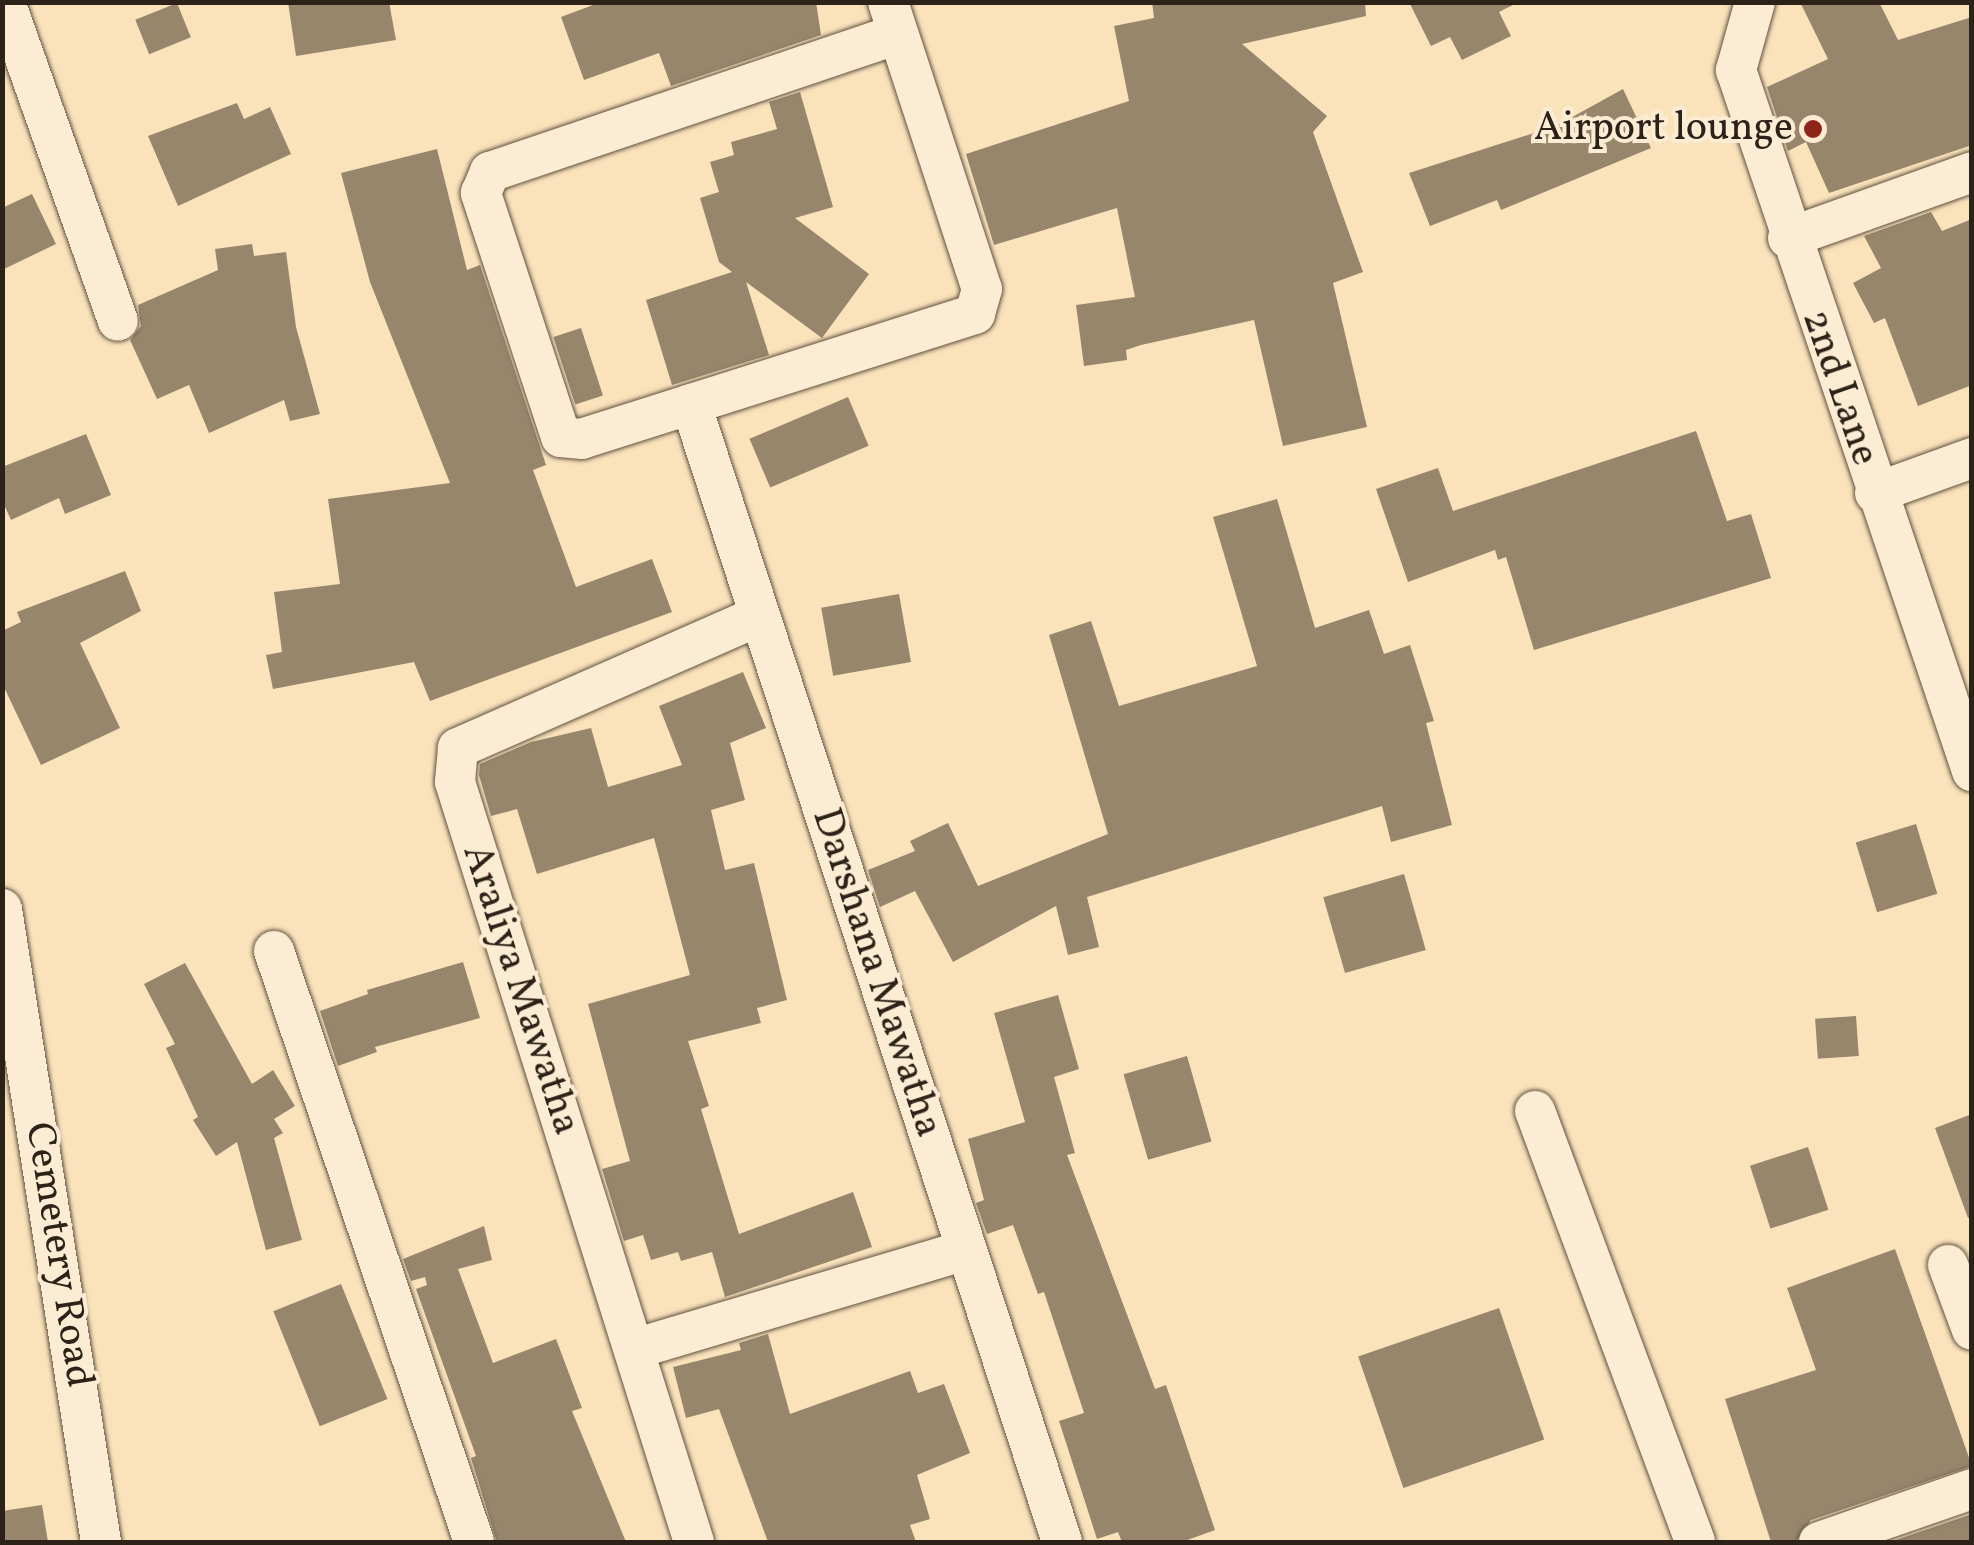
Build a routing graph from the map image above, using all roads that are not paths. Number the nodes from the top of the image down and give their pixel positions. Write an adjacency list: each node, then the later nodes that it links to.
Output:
1 (5, 2): 6 (street)
2 (1755, 2): 5 (street, 2nd Lane)
3 (892, 18): 7 (street); 7 (street)
4 (1972, 172): 5 (street)
5 (1788, 238): 9 (street, 2nd Lane)
6 (118, 322)
7 (690, 404): 10 (street, Darshana Mawatha)
8 (1972, 458): 9 (street)
9 (1875, 493): 11 (street, 2nd Lane)
10 (758, 616): 15 (street, Darshana Mawatha); 18 (street, Araliya Mawatha)
11 (1972, 771)
12 (2, 909): 20 (street, Cemetery Road)
13 (274, 950): 21 (street)
14 (1535, 1112): 24 (street)
15 (967, 1250): 18 (street); 23 (street, Darshana Mawatha)
16 (1948, 1265): 17 (street)
17 (1972, 1330)
18 (634, 1348): 22 (street, Araliya Mawatha)
19 (1972, 1488): 25 (street)
20 (101, 1542)
21 (474, 1542)
22 (694, 1542)
23 (1062, 1542)
24 (1695, 1542)
25 (1819, 1542)

